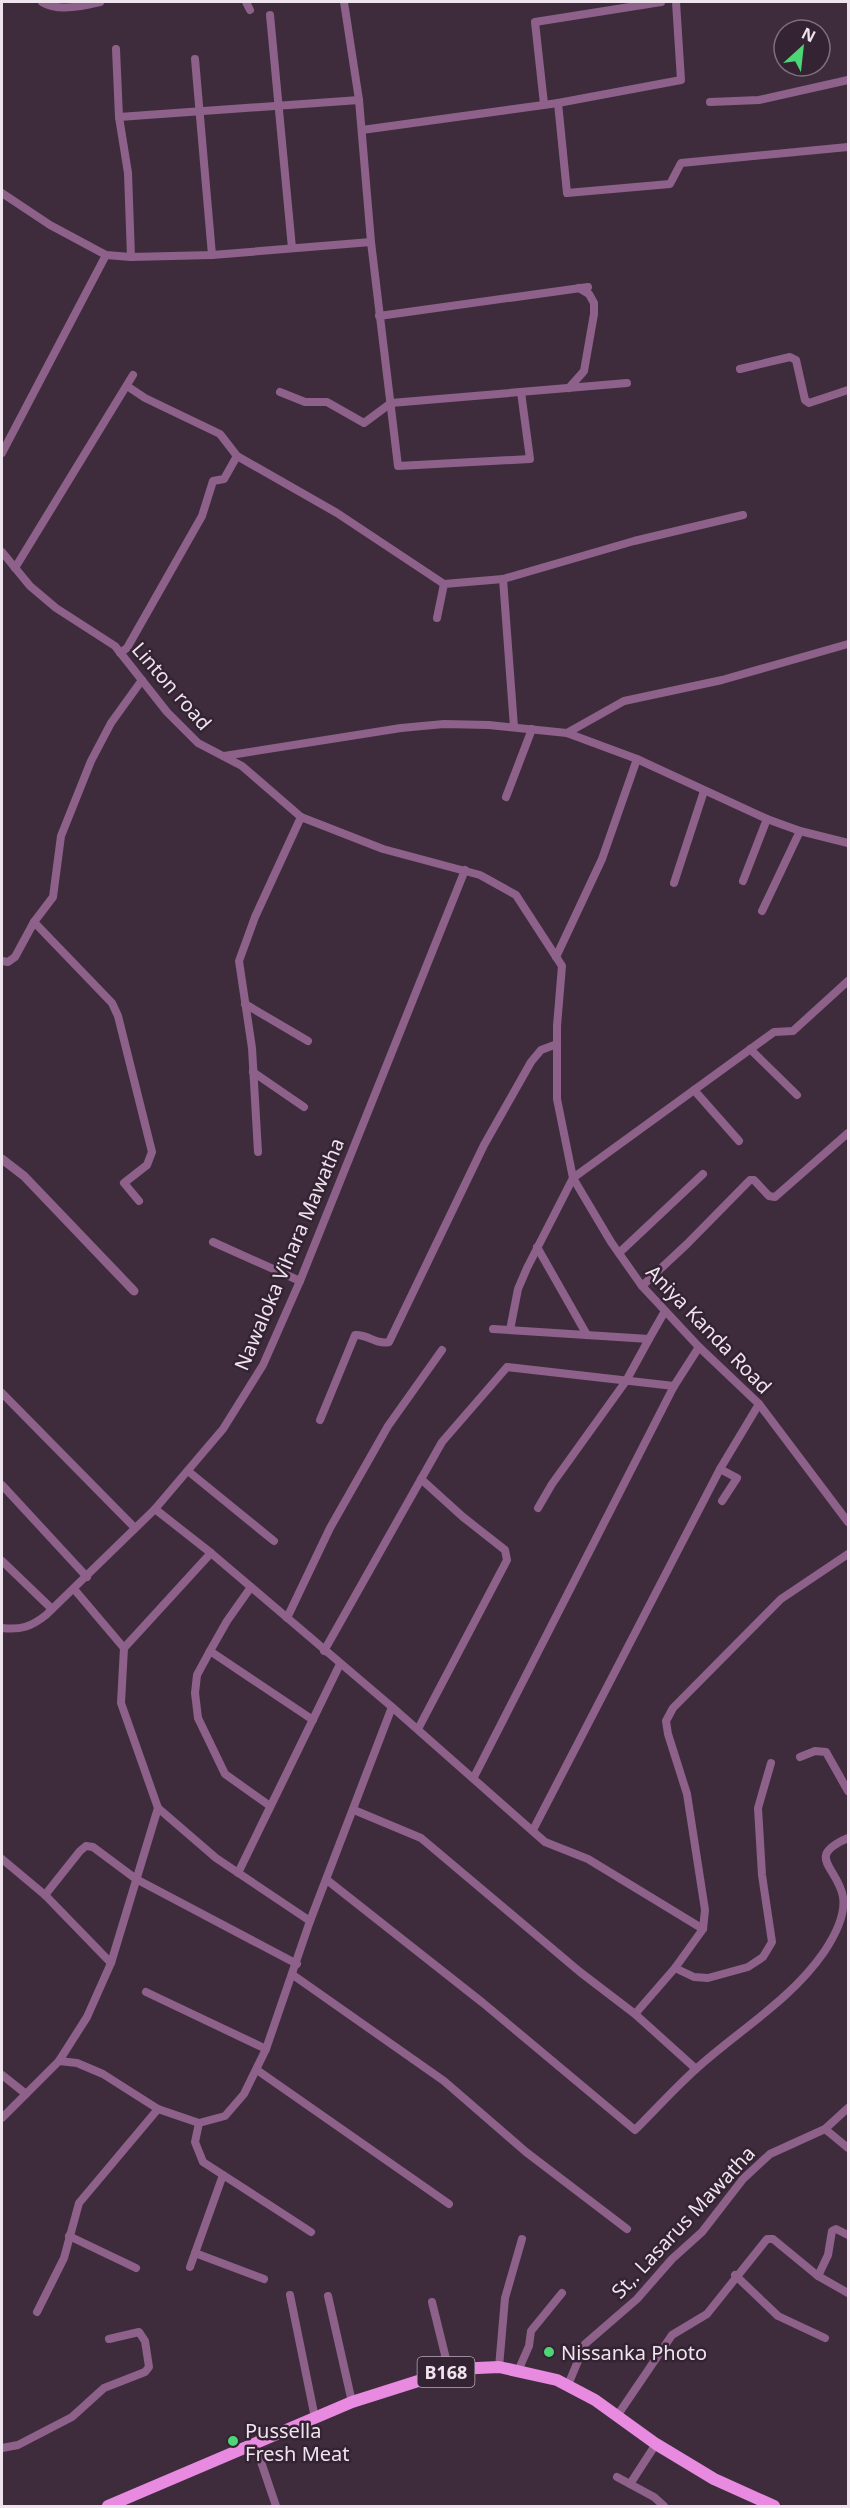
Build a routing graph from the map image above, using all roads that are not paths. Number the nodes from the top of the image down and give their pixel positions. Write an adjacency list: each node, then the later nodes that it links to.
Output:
1 (42, 2): 2 (street)
2 (100, 2)
3 (246, 2): 7 (street)
4 (344, 2): 12 (street)
5 (661, 2): 14 (street)
6 (676, 2): 15 (street)
7 (250, 10)
8 (270, 15): 16 (street)
9 (116, 49): 18 (street)
10 (195, 59): 17 (street)
11 (849, 80): 13 (street)
12 (359, 100): 16 (street); 19 (street)
13 (710, 102)
14 (544, 104): 15 (street); 19 (street)
15 (558, 104): 20 (street)
16 (279, 106): 17 (street); 23 (street)
17 (200, 111): 18 (street); 25 (street)
18 (119, 117): 26 (street)
19 (362, 130): 22 (street)
20 (849, 147)
21 (2, 193): 24 (street)
22 (371, 242): 23 (street); 27 (street)
23 (292, 248): 25 (street)
24 (106, 255): 26 (street); 37 (street)
25 (212, 255): 26 (street)
26 (131, 257)
27 (379, 316): 32 (street); 36 (street)
28 (740, 369): 33 (street)
29 (133, 375): 31 (street)
30 (627, 382): 32 (street)
31 (127, 386): 38 (street); 41 (street)
32 (569, 388): 35 (street)
33 (849, 390)
34 (280, 392): 36 (street)
35 (521, 392): 36 (street); 36 (street)
36 (391, 403)
37 (2, 453)
38 (237, 456): 43 (street); 46 (street)
39 (743, 515): 42 (street)
40 (2, 552): 41 (street, Linton road)
41 (15, 568): 46 (street, Linton road)
42 (503, 579): 43 (street); 48 (street)
43 (444, 584): 44 (street)
44 (437, 618)
45 (849, 644): 50 (street)
46 (120, 653): 47 (street, Linton road)
47 (142, 680): 51 (street, Linton road); 63 (street)
48 (514, 727): 49 (street); 51 (street)
49 (532, 729): 50 (street); 54 (street)
50 (567, 733): 52 (street)
51 (224, 756): 55 (street, Linton road)
52 (637, 759): 53 (street); 64 (street)
53 (704, 791): 56 (street); 61 (street)
54 (506, 797)
55 (301, 817): 59 (street, Linton road); 67 (street)
56 (767, 819): 57 (street); 60 (street)
57 (800, 831): 58 (street); 62 (street)
58 (849, 843)
59 (465, 870): 64 (street, Aniya Kanda Road); 85 (street, Nawaloka Vihara Mawatha)
60 (743, 881)
61 (674, 884)
62 (762, 911)
63 (34, 922): 65 (street); 81 (street)
64 (556, 957): 69 (street, Aniya Kanda Road)
65 (2, 961)
66 (849, 981): 70 (street)
67 (244, 1004): 68 (street); 71 (street)
68 (308, 1041)
69 (557, 1044): 80 (street, Aniya Kanda Road); 99 (street)
70 (750, 1049): 72 (street); 73 (street)
71 (253, 1072): 74 (street); 77 (street)
72 (694, 1090): 76 (street); 80 (street)
73 (797, 1095)
74 (304, 1107)
75 (849, 1133): 86 (street)
76 (740, 1141)
77 (258, 1152)
78 (2, 1159): 87 (street)
79 (703, 1174): 84 (street)
80 (573, 1178): 83 (street); 84 (street, Aniya Kanda Road)
81 (139, 1201)
82 (213, 1242): 85 (street)
83 (537, 1247): 90 (street); 91 (street)
84 (619, 1253): 86 (street, Aniya Kanda Road)
85 (300, 1281): 101 (street, Nawaloka Vihara Mawatha)
86 (642, 1286): 88 (street, Aniya Kanda Road)
87 (134, 1291)
88 (665, 1311): 92 (street); 93 (street, Aniya Kanda Road)
89 (494, 1329): 90 (street)
90 (510, 1330): 91 (street)
91 (587, 1335): 92 (street)
92 (649, 1339): 95 (street)
93 (699, 1347): 96 (street); 98 (street, Aniya Kanda Road)
94 (442, 1350): 117 (street)
95 (626, 1380): 96 (street); 102 (street); 105 (street)
96 (674, 1386): 128 (street)
97 (2, 1393): 108 (street)
98 (759, 1404): 100 (street); 107 (street, Aniya Kanda Road)
99 (320, 1420)
100 (720, 1469): 104 (street); 133 (street)
101 (188, 1471): 106 (street, Nawaloka Vihara Mawatha); 109 (street)
102 (421, 1479): 121 (street); 125 (street)
103 (2, 1485): 113 (street)
104 (722, 1500)
105 (538, 1508)
106 (155, 1509): 108 (street, Nawaloka Vihara Mawatha); 110 (street)
107 (849, 1522)
108 (135, 1528): 113 (street, Nawaloka Vihara Mawatha)
109 (274, 1541)
110 (211, 1553): 114 (street); 119 (street)
111 (849, 1554): 141 (street)
112 (2, 1561): 116 (street)
113 (87, 1577): 115 (street, Nawaloka Vihara Mawatha)
114 (251, 1587): 117 (street); 120 (street)
115 (74, 1589): 116 (street, Nawaloka Vihara Mawatha); 119 (street)
116 (52, 1609): 118 (street, Nawaloka Vihara Mawatha)
117 (287, 1618): 121 (street)
118 (2, 1628)
119 (124, 1647): 131 (street)
120 (210, 1651): 124 (street); 130 (street)
121 (324, 1651): 122 (street)
122 (340, 1664): 123 (street); 124 (street)
123 (392, 1707): 125 (street); 132 (street)
124 (313, 1720): 130 (street)
125 (418, 1729): 128 (street)
126 (800, 1757): 129 (street)
127 (771, 1763): 144 (street)
128 (474, 1777): 133 (street)
129 (849, 1791)
130 (270, 1806): 136 (street)
131 (158, 1808): 136 (street); 137 (street)
132 (354, 1810): 138 (street); 147 (street)
133 (533, 1830): 141 (street)
134 (849, 1838): 150 (street)
135 (2, 1859): 139 (street)
136 (238, 1873): 140 (street)
137 (136, 1879): 139 (street); 142 (street); 143 (street)
138 (327, 1880): 140 (street); 150 (street)
139 (45, 1895): 142 (street)
140 (310, 1921): 143 (street)
141 (703, 1929): 144 (street)
142 (111, 1963): 149 (street)
143 (297, 1964): 145 (street)
144 (675, 1968): 147 (street)
145 (293, 1975): 148 (street); 162 (street)
146 (146, 1992): 148 (street)
147 (635, 2014): 150 (street)
148 (266, 2049): 151 (street)
149 (59, 2061): 153 (street); 155 (street)
150 (696, 2069)
151 (257, 2070): 157 (street); 161 (street)
152 (2, 2075): 153 (street)
153 (26, 2094): 156 (street)
154 (849, 2108): 158 (street, St,. Lasarus Mawatha)
155 (158, 2109): 157 (street); 165 (street)
156 (2, 2118)
157 (199, 2123): 160 (street)
158 (825, 2129): 159 (street); 184 (street, St,. Lasarus Mawatha)
159 (849, 2148)
160 (223, 2175): 163 (street); 167 (street)
161 (449, 2204)
162 (627, 2229)
163 (311, 2232)
164 (849, 2235): 171 (street)
165 (69, 2236): 169 (street); 178 (street)
166 (522, 2239): 181 (street)
167 (195, 2253): 168 (street); 172 (street)
168 (190, 2267)
169 (136, 2268)
170 (735, 2275): 171 (street); 180 (street); 186 (street)
171 (818, 2276): 174 (street)
172 (264, 2279)
173 (562, 2293): 183 (street)
174 (849, 2293)
175 (290, 2295): 187 (street)
176 (328, 2296): 185 (street)
177 (432, 2302): 182 (street)
178 (37, 2312)
179 (110, 2338): 190 (street)
180 (825, 2338)
181 (499, 2367): 182 (main road, B168); 183 (main road, B168)
182 (449, 2371): 185 (main road, B168)
183 (518, 2371): 184 (main road, B168)
184 (568, 2385): 186 (main road, B168)
185 (352, 2402): 187 (main road, B168)
186 (617, 2416): 189 (main road, B168)
187 (315, 2418): 188 (main road, B168)
188 (255, 2444): 193 (main road, B168); 194 (street)
189 (656, 2444): 192 (street); 196 (main road, B168)
190 (2, 2448)
191 (616, 2477): 192 (street)
192 (630, 2484): 195 (street)
193 (108, 2506)
194 (276, 2506)
195 (664, 2506)
196 (774, 2506)

